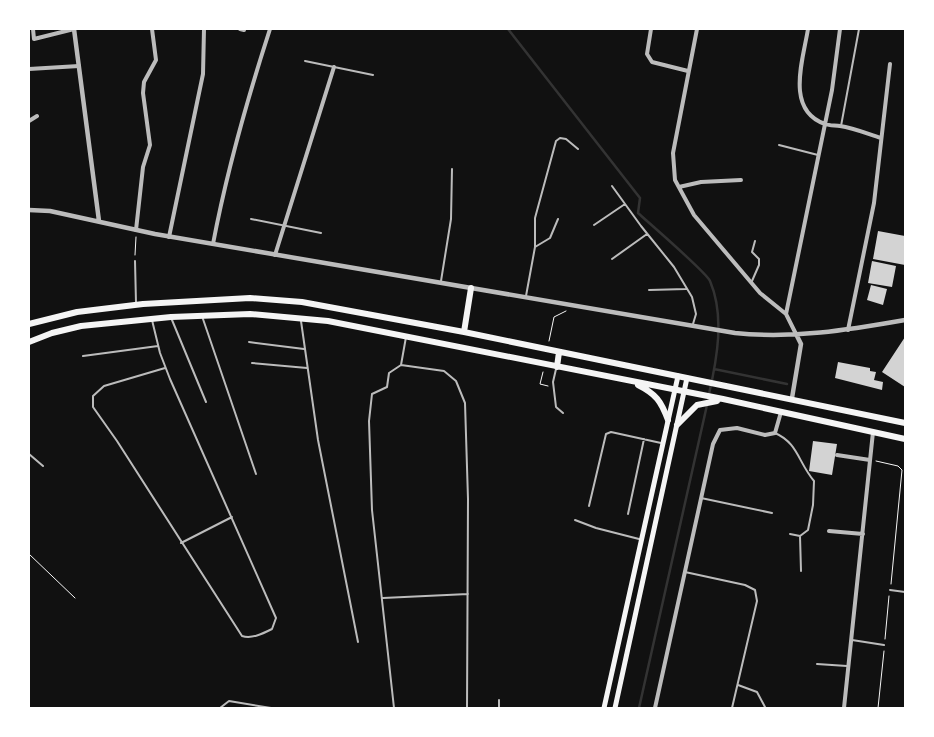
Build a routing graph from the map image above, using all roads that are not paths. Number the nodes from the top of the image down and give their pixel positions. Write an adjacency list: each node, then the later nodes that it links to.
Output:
1 (33, 29): 11 (street)
2 (74, 29): 11 (street); 15 (street)
3 (152, 29): 39 (street)
4 (204, 29): 42 (street)
5 (270, 29): 44 (street)
6 (651, 29): 18 (street)
7 (697, 29): 18 (street)
8 (808, 29): 22 (street)
9 (840, 29): 22 (street)
10 (859, 29): 23 (lane)
11 (34, 39): 12 (street)
12 (29, 40)
13 (305, 61): 16 (lane)
14 (890, 64): 24 (street)
15 (79, 66): 17 (street); 36 (street)
16 (334, 67): 19 (lane); 38 (street)
17 (29, 69)
18 (688, 71): 31 (street)
19 (373, 74)
20 (37, 116): 21 (street)
21 (29, 121)
22 (825, 124): 23 (street); 27 (street)
23 (841, 126): 24 (street)
24 (881, 138): 64 (street)
25 (779, 145): 27 (lane)
26 (578, 149): 45 (lane)
27 (819, 155): 56 (street)
28 (452, 169): 49 (lane)
29 (741, 180): 31 (street)
30 (612, 186): 32 (lane)
31 (679, 187): 50 (street)
32 (625, 204): 37 (lane); 41 (lane)
33 (29, 210): 36 (street)
34 (251, 219): 38 (lane)
35 (558, 220): 45 (lane)
36 (99, 221): 39 (street)
37 (594, 225)
38 (284, 226): 40 (lane); 46 (street)
39 (136, 230): 42 (street)
40 (321, 233)
41 (647, 234): 47 (lane); 52 (lane)
42 (168, 237): 44 (street)
43 (755, 241): 50 (lane)
44 (213, 244): 46 (street)
45 (535, 247): 54 (lane)
46 (275, 255): 49 (street)
47 (612, 259)
48 (136, 261): 55 (lane)
49 (440, 283): 51 (street)
50 (751, 283): 56 (street)
51 (471, 288): 54 (street); 65 (highway)
52 (687, 289): 53 (lane); 63 (lane)
53 (648, 290)
54 (526, 298): 63 (street)
55 (136, 305): 62 (highway); 65 (highway)
56 (786, 314): 66 (street)
57 (202, 316): 58 (highway); 60 (highway); 101 (lane)
58 (171, 318): 59 (highway); 86 (lane)
59 (152, 319): 68 (highway); 70 (lane)
60 (301, 319): 67 (highway); 71 (lane)
61 (905, 320): 64 (street)
62 (29, 324)
63 (692, 326): 66 (street)
64 (848, 330): 66 (street)
65 (464, 332): 72 (highway)
66 (796, 334): 84 (street)
67 (406, 336): 75 (lane); 76 (highway)
68 (29, 342)
69 (249, 342): 71 (lane)
70 (158, 346): 73 (lane); 77 (lane)
71 (304, 349): 78 (lane)
72 (560, 352): 76 (highway); 79 (highway)
73 (83, 356)
74 (252, 363): 78 (lane)
75 (401, 365): 118 (lane); 119 (lane)
76 (556, 367): 81 (highway); 88 (lane)
77 (165, 368): 106 (lane); 113 (lane)
78 (307, 368): 121 (lane)
79 (678, 376): 80 (highway); 82 (main road)
80 (688, 378): 83 (main road); 84 (highway)
81 (628, 381): 82 (highway); 89 (highway)
82 (675, 390): 83 (highway); 89 (main road)
83 (684, 392): 85 (highway); 91 (main road)
84 (792, 398): 90 (highway)
85 (726, 400): 87 (highway); 91 (highway)
86 (206, 402)
87 (781, 412): 92 (street); 93 (highway)
88 (563, 413)
89 (668, 420): 96 (main road)
90 (905, 423)
91 (677, 425): 134 (main road)
92 (775, 432): 102 (street); 111 (lane)
93 (873, 432): 95 (highway); 99 (street)
94 (644, 439): 96 (lane); 103 (lane); 105 (lane)
95 (905, 439)
96 (663, 443): 112 (main road)
97 (29, 454): 100 (lane)
98 (836, 455): 99 (street)
99 (870, 460): 110 (street)
100 (43, 466)
101 (256, 474)
102 (701, 498): 104 (lane); 115 (street)
103 (589, 506)
104 (772, 513)
105 (628, 514)
106 (232, 516): 113 (lane); 113 (lane)
107 (576, 520): 112 (lane)
108 (830, 531): 110 (street)
109 (790, 534): 111 (lane)
110 (862, 534): 120 (street)
111 (800, 536): 114 (lane)
112 (642, 540): 133 (main road)
113 (181, 543)
114 (801, 571)
115 (685, 572): 125 (lane); 135 (street)
116 (890, 590): 117 (lane)
117 (905, 592)
118 (468, 594): 119 (lane); 131 (lane)
119 (382, 598): 130 (lane)
120 (852, 640): 122 (lane); 124 (street)
121 (358, 642)
122 (884, 645)
123 (817, 664): 124 (lane)
124 (849, 666): 137 (street)
125 (738, 685): 127 (lane); 136 (lane)
126 (499, 700): 132 (lane)
127 (765, 707)
128 (220, 708): 129 (lane)
129 (271, 708)
130 (394, 708)
131 (467, 708)
132 (499, 708)
133 (604, 708)
134 (615, 708)
135 (655, 708)
136 (732, 708)
137 (844, 708)

